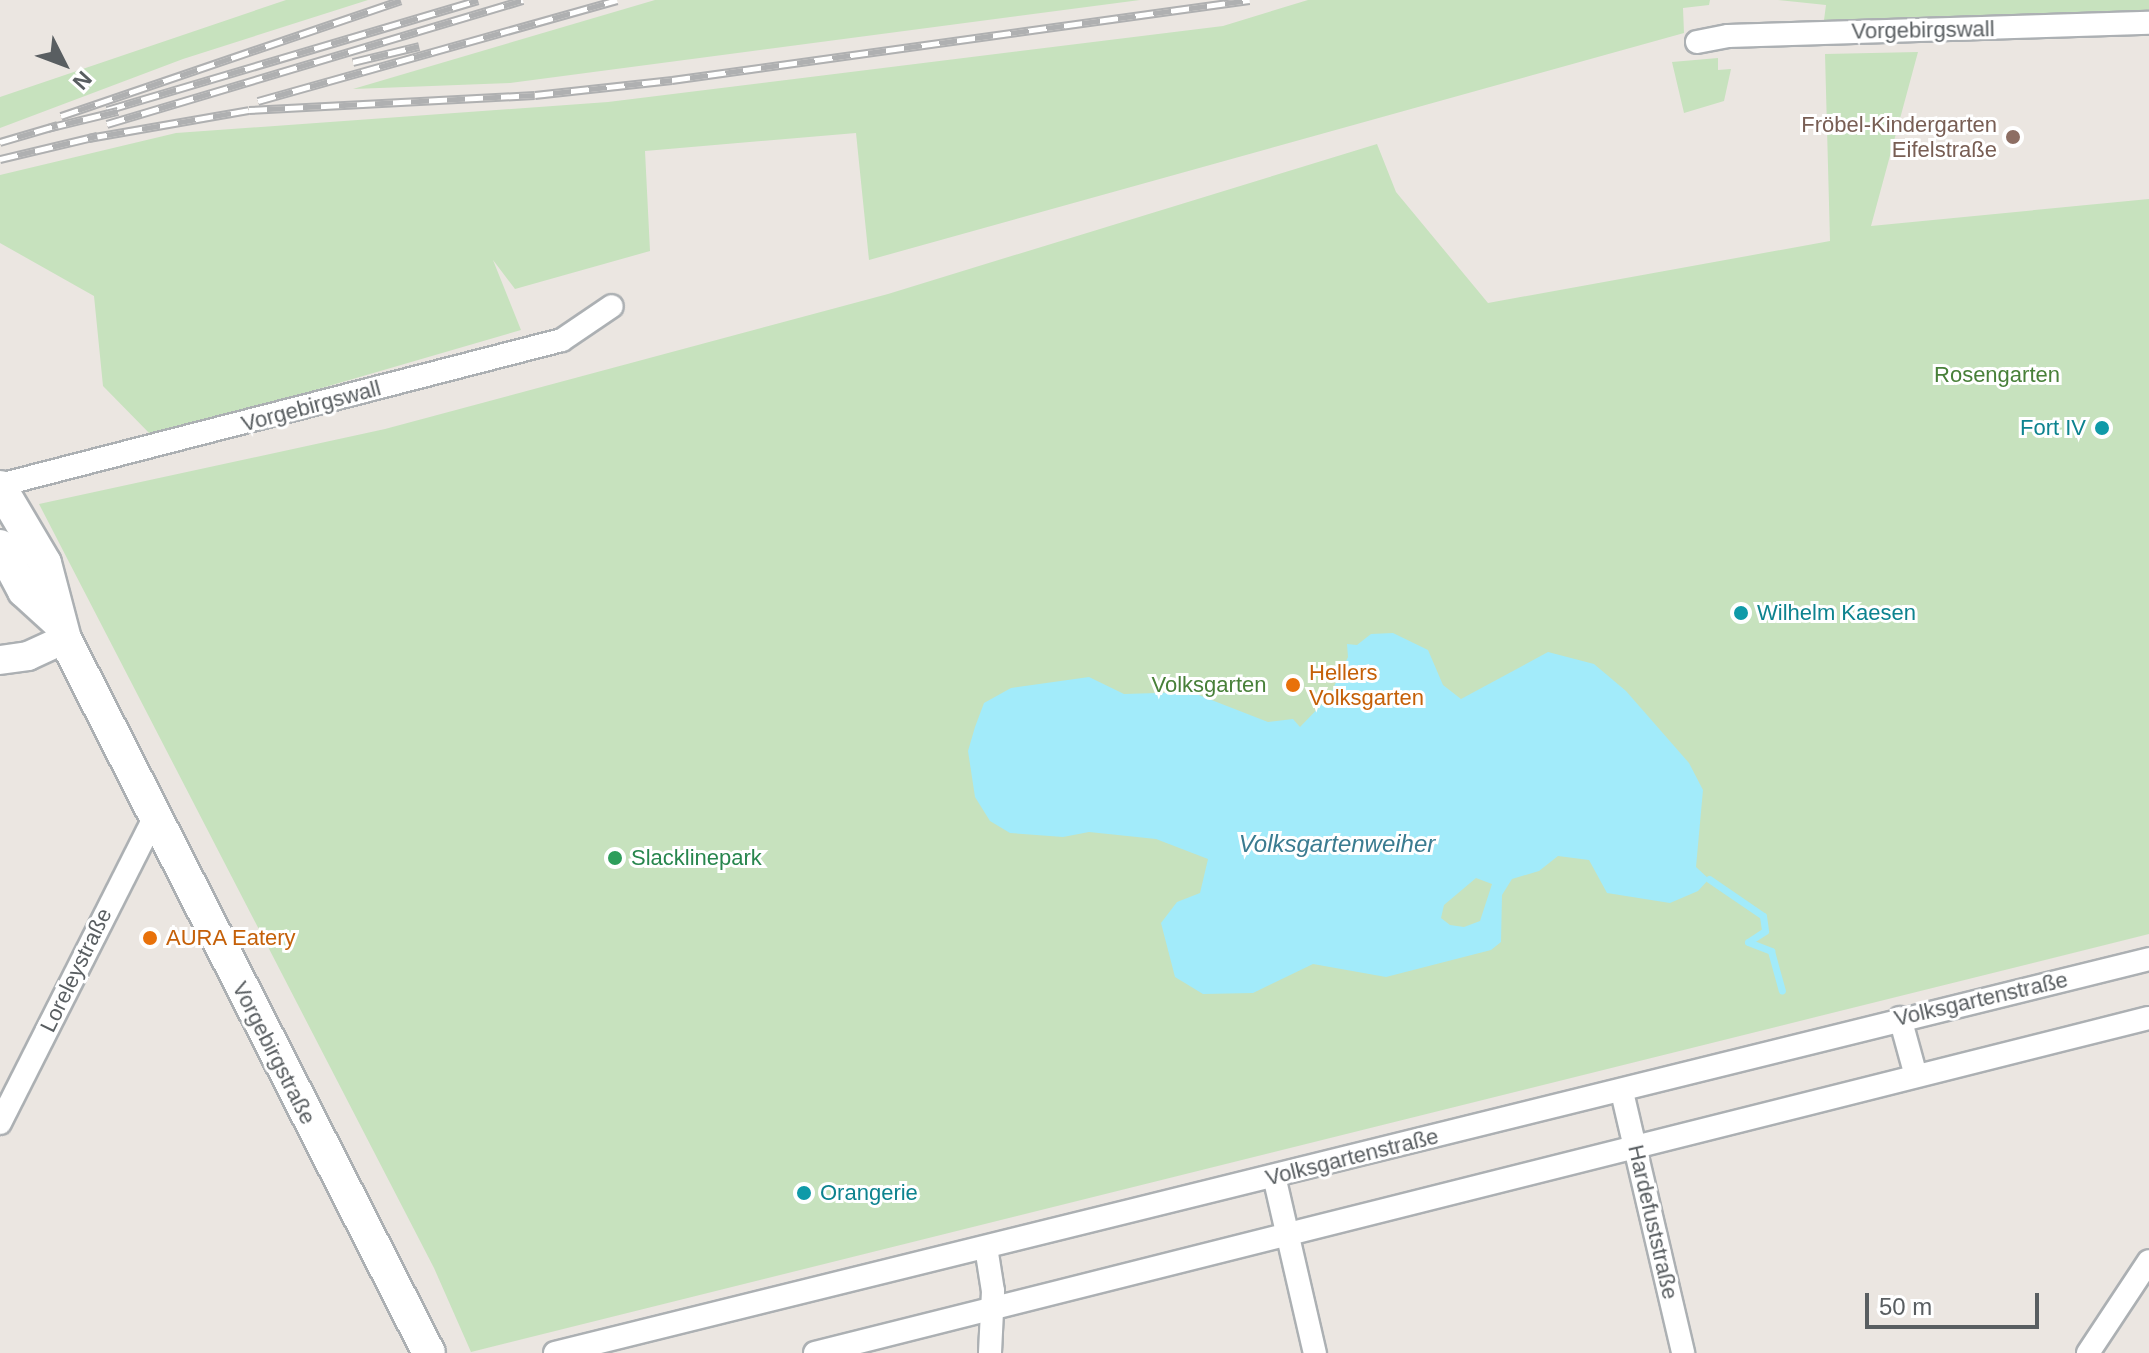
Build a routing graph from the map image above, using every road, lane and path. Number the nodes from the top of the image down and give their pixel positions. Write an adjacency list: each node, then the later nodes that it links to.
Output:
1 (2149, 23): 2 (street, Vorgebirgswall)
2 (1697, 42)
3 (612, 306): 4 (street, Vorgebirgswall)
4 (0, 486): 6 (main road, Vorgebirgstraße)
5 (0, 546): 6 (main road, Vorgebirgstraße)
6 (62, 631): 7 (street); 8 (main road, Vorgebirgstraße)
7 (0, 660)
8 (154, 818): 14 (street, Loreleystraße); 21 (main road, Vorgebirgstraße)
9 (2149, 959): 10 (street, Volksgartenstraße)
10 (1900, 1018): 12 (street); 13 (street, Volksgartenstraße)
11 (2149, 1018): 12 (street)
12 (1916, 1076): 15 (street)
13 (1622, 1092): 15 (street, Hardefuststraße); 16 (street, Volksgartenstraße)
14 (0, 1123)
15 (1636, 1148): 17 (street); 26 (street, Hardefuststraße)
16 (1274, 1176): 17 (street); 18 (street, Volksgartenstraße)
17 (1286, 1232): 20 (street); 25 (street)
18 (986, 1247): 20 (street); 22 (street, Volksgartenstraße)
19 (2149, 1261): 27 (street)
20 (991, 1309): 23 (street); 24 (street)
21 (429, 1353)
22 (555, 1353)
23 (815, 1353)
24 (990, 1353)
25 (1315, 1353)
26 (1683, 1353)
27 (2088, 1353)

